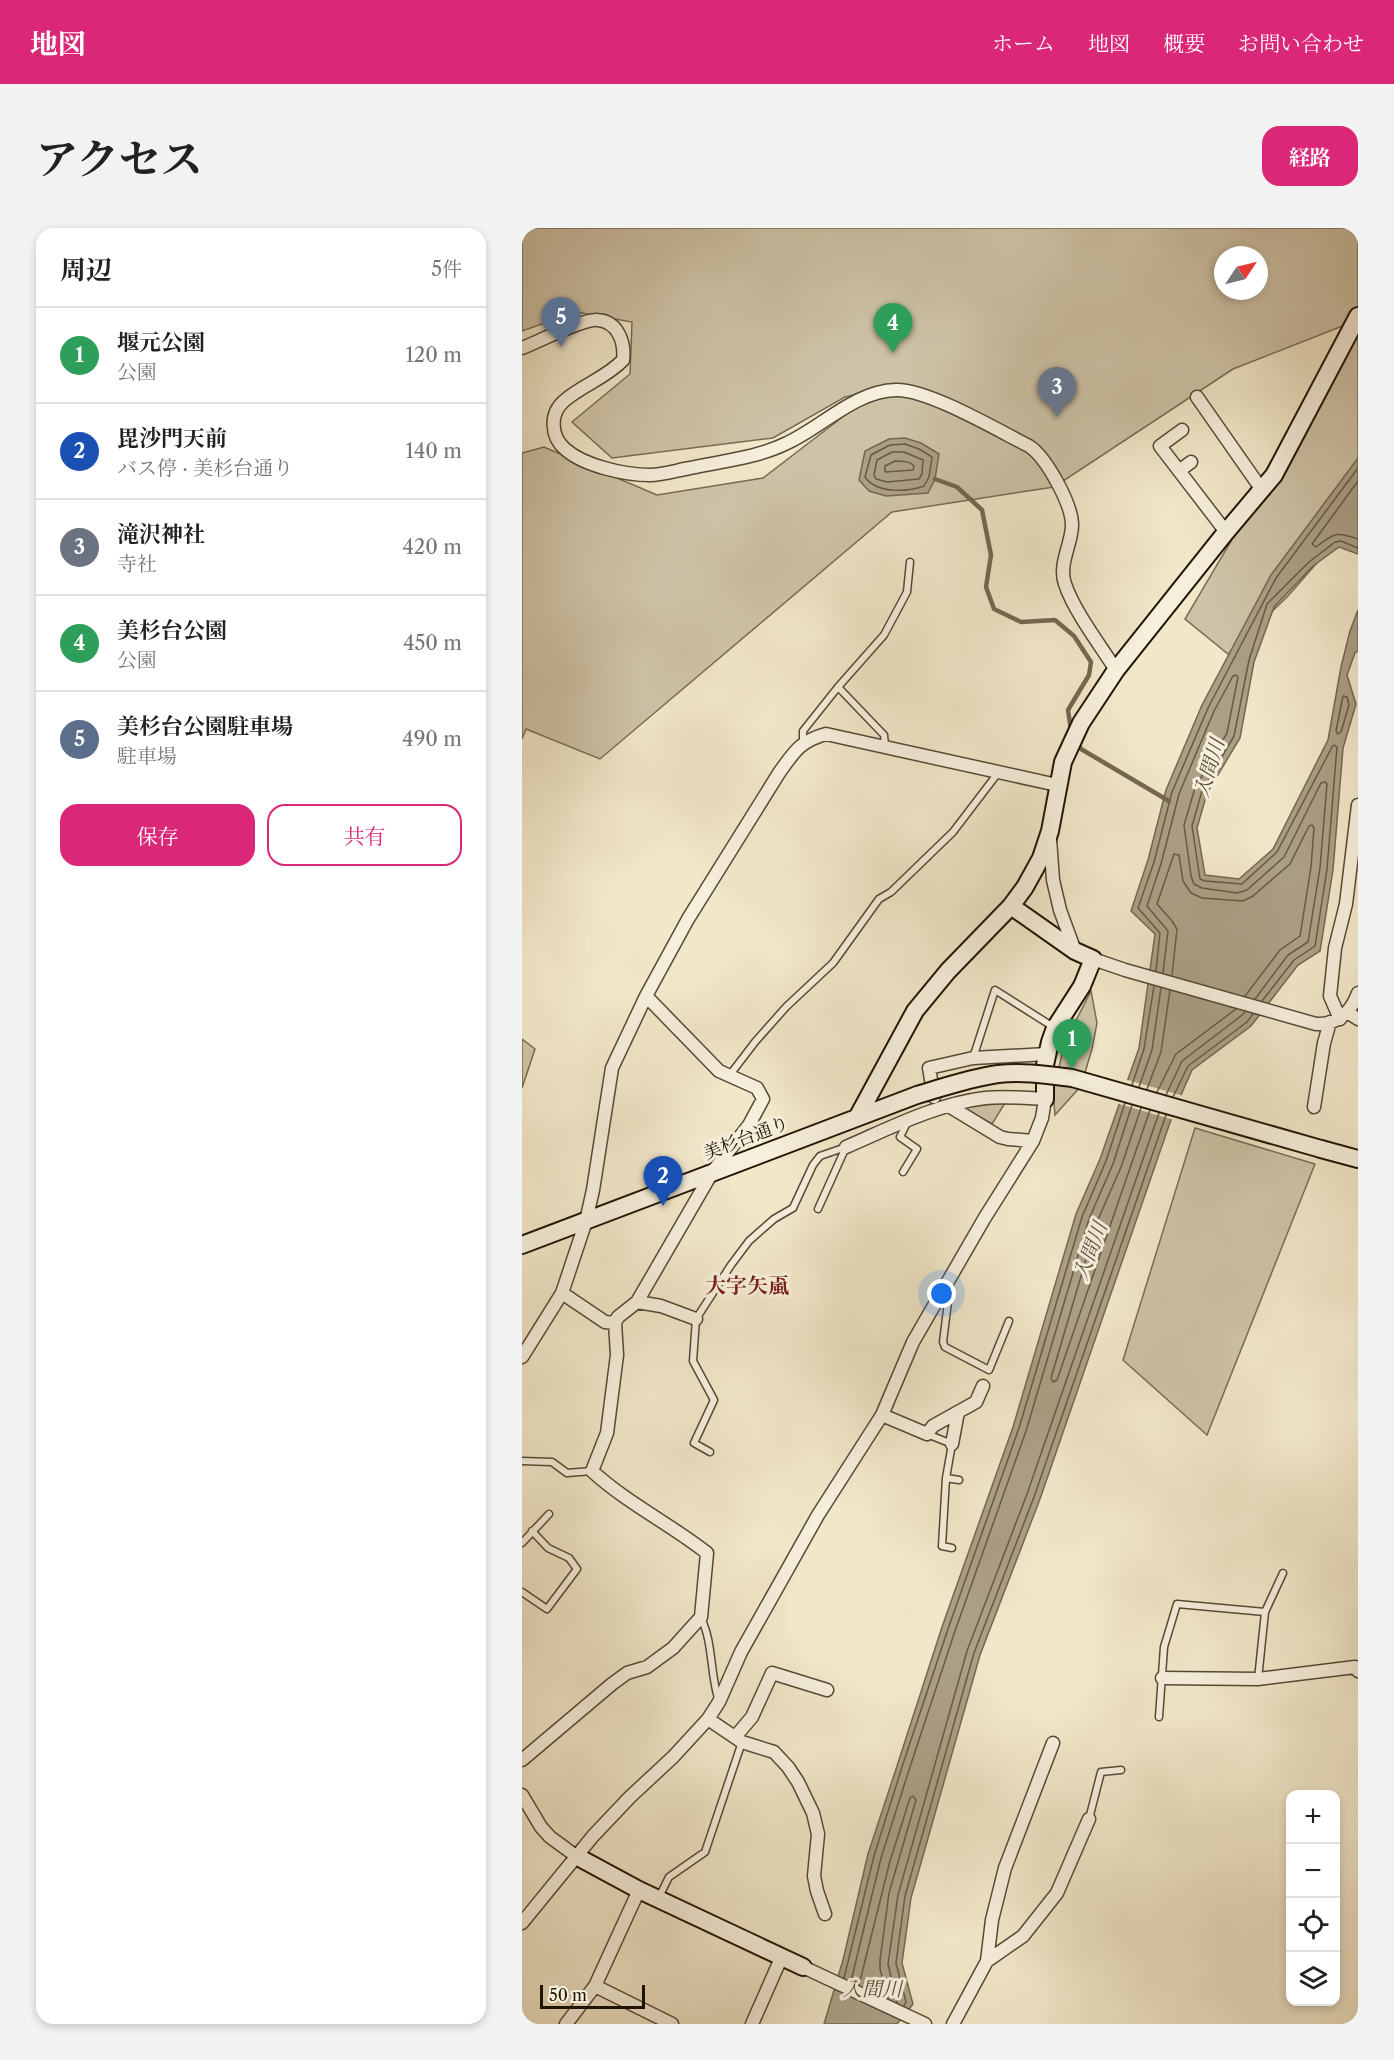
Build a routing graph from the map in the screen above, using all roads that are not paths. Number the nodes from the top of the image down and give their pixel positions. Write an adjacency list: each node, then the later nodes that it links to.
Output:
1 (1358, 316): 7 (street)
2 (522, 348): 10 (street)
3 (1197, 398): 7 (street)
4 (1182, 430): 6 (street)
5 (1191, 462): 6 (street)
6 (1179, 471): 8 (street)
7 (1262, 489): 8 (street)
8 (1226, 532): 10 (street)
9 (910, 562): 11 (lane)
10 (1116, 670): 15 (street)
11 (838, 687): 12 (lane); 13 (lane)
12 (803, 742): 13 (street); 22 (street)
13 (885, 746): 14 (street)
14 (998, 773): 15 (street); 27 (lane)
15 (1057, 786): 17 (street)
16 (1358, 805): 23 (street)
17 (1050, 831): 18 (street); 19 (street)
18 (1011, 906): 19 (street); 31 (street)
19 (1075, 951): 20 (street)
20 (1093, 958): 23 (street); 24 (street)
21 (1358, 993): 23 (street)
22 (646, 996): 27 (street); 39 (street)
23 (1344, 1018): 30 (street)
24 (1055, 1028): 25 (street); 26 (lane)
25 (1047, 1054): 26 (street); 28 (street)
26 (974, 1058): 29 (street)
27 (729, 1077): 36 (street)
28 (1045, 1099): 29 (street); 33 (street)
29 (943, 1107): 32 (street); 33 (street)
30 (1314, 1107)
31 (858, 1116): 35 (street, 美杉台通り, bridge); 36 (street, 美杉台通り)
32 (909, 1120): 34 (street); 37 (lane)
33 (1034, 1141): 42 (street)
34 (846, 1147): 38 (lane); 44 (lane)
35 (1358, 1159)
36 (713, 1171): 39 (street, 美杉台通り); 43 (street)
37 (903, 1172)
38 (818, 1209)
39 (586, 1221): 40 (street, 美杉台通り); 41 (street)
40 (522, 1245)
41 (562, 1293): 46 (street); 47 (street)
42 (939, 1297): 45 (lane); 50 (street)
43 (637, 1302): 44 (street); 46 (street)
44 (696, 1319): 53 (lane)
45 (1009, 1321)
46 (615, 1323): 55 (street)
47 (522, 1357)
48 (983, 1386): 49 (street)
49 (958, 1412): 51 (street); 52 (street)
50 (882, 1415): 51 (street); 70 (street)
51 (927, 1434): 52 (lane)
52 (952, 1444): 56 (lane)
53 (710, 1452)
54 (522, 1461): 55 (lane)
55 (592, 1471): 65 (street)
56 (946, 1479): 57 (lane); 61 (lane)
57 (959, 1480)
58 (549, 1514): 59 (lane)
59 (532, 1531): 60 (lane); 63 (lane)
60 (522, 1543)
61 (952, 1548)
62 (1283, 1573): 64 (lane)
63 (522, 1593)
64 (1265, 1612): 67 (lane); 68 (lane)
65 (701, 1617): 70 (lane); 75 (street)
66 (1358, 1671): 68 (street)
67 (1162, 1678): 68 (street); 71 (lane)
68 (1258, 1679)
69 (827, 1690): 73 (street)
70 (719, 1702): 72 (street)
71 (1159, 1717)
72 (708, 1719): 73 (street); 79 (street)
73 (739, 1740): 81 (lane); 82 (street)
74 (1053, 1743): 85 (street)
75 (522, 1760)
76 (1121, 1770): 78 (lane)
77 (522, 1795): 79 (street)
78 (1089, 1819): 85 (street)
79 (576, 1856): 80 (street); 83 (street)
80 (639, 1890): 81 (street); 87 (street)
81 (658, 1898): 84 (street)
82 (825, 1914)
83 (522, 1923)
84 (782, 1956): 86 (street); 90 (street)
85 (987, 1961): 92 (street)
86 (803, 1967): 91 (street)
87 (595, 1986): 88 (street); 89 (street)
88 (566, 2024)
89 (672, 2024)
90 (752, 2024)
91 (926, 2024)
92 (953, 2024)

